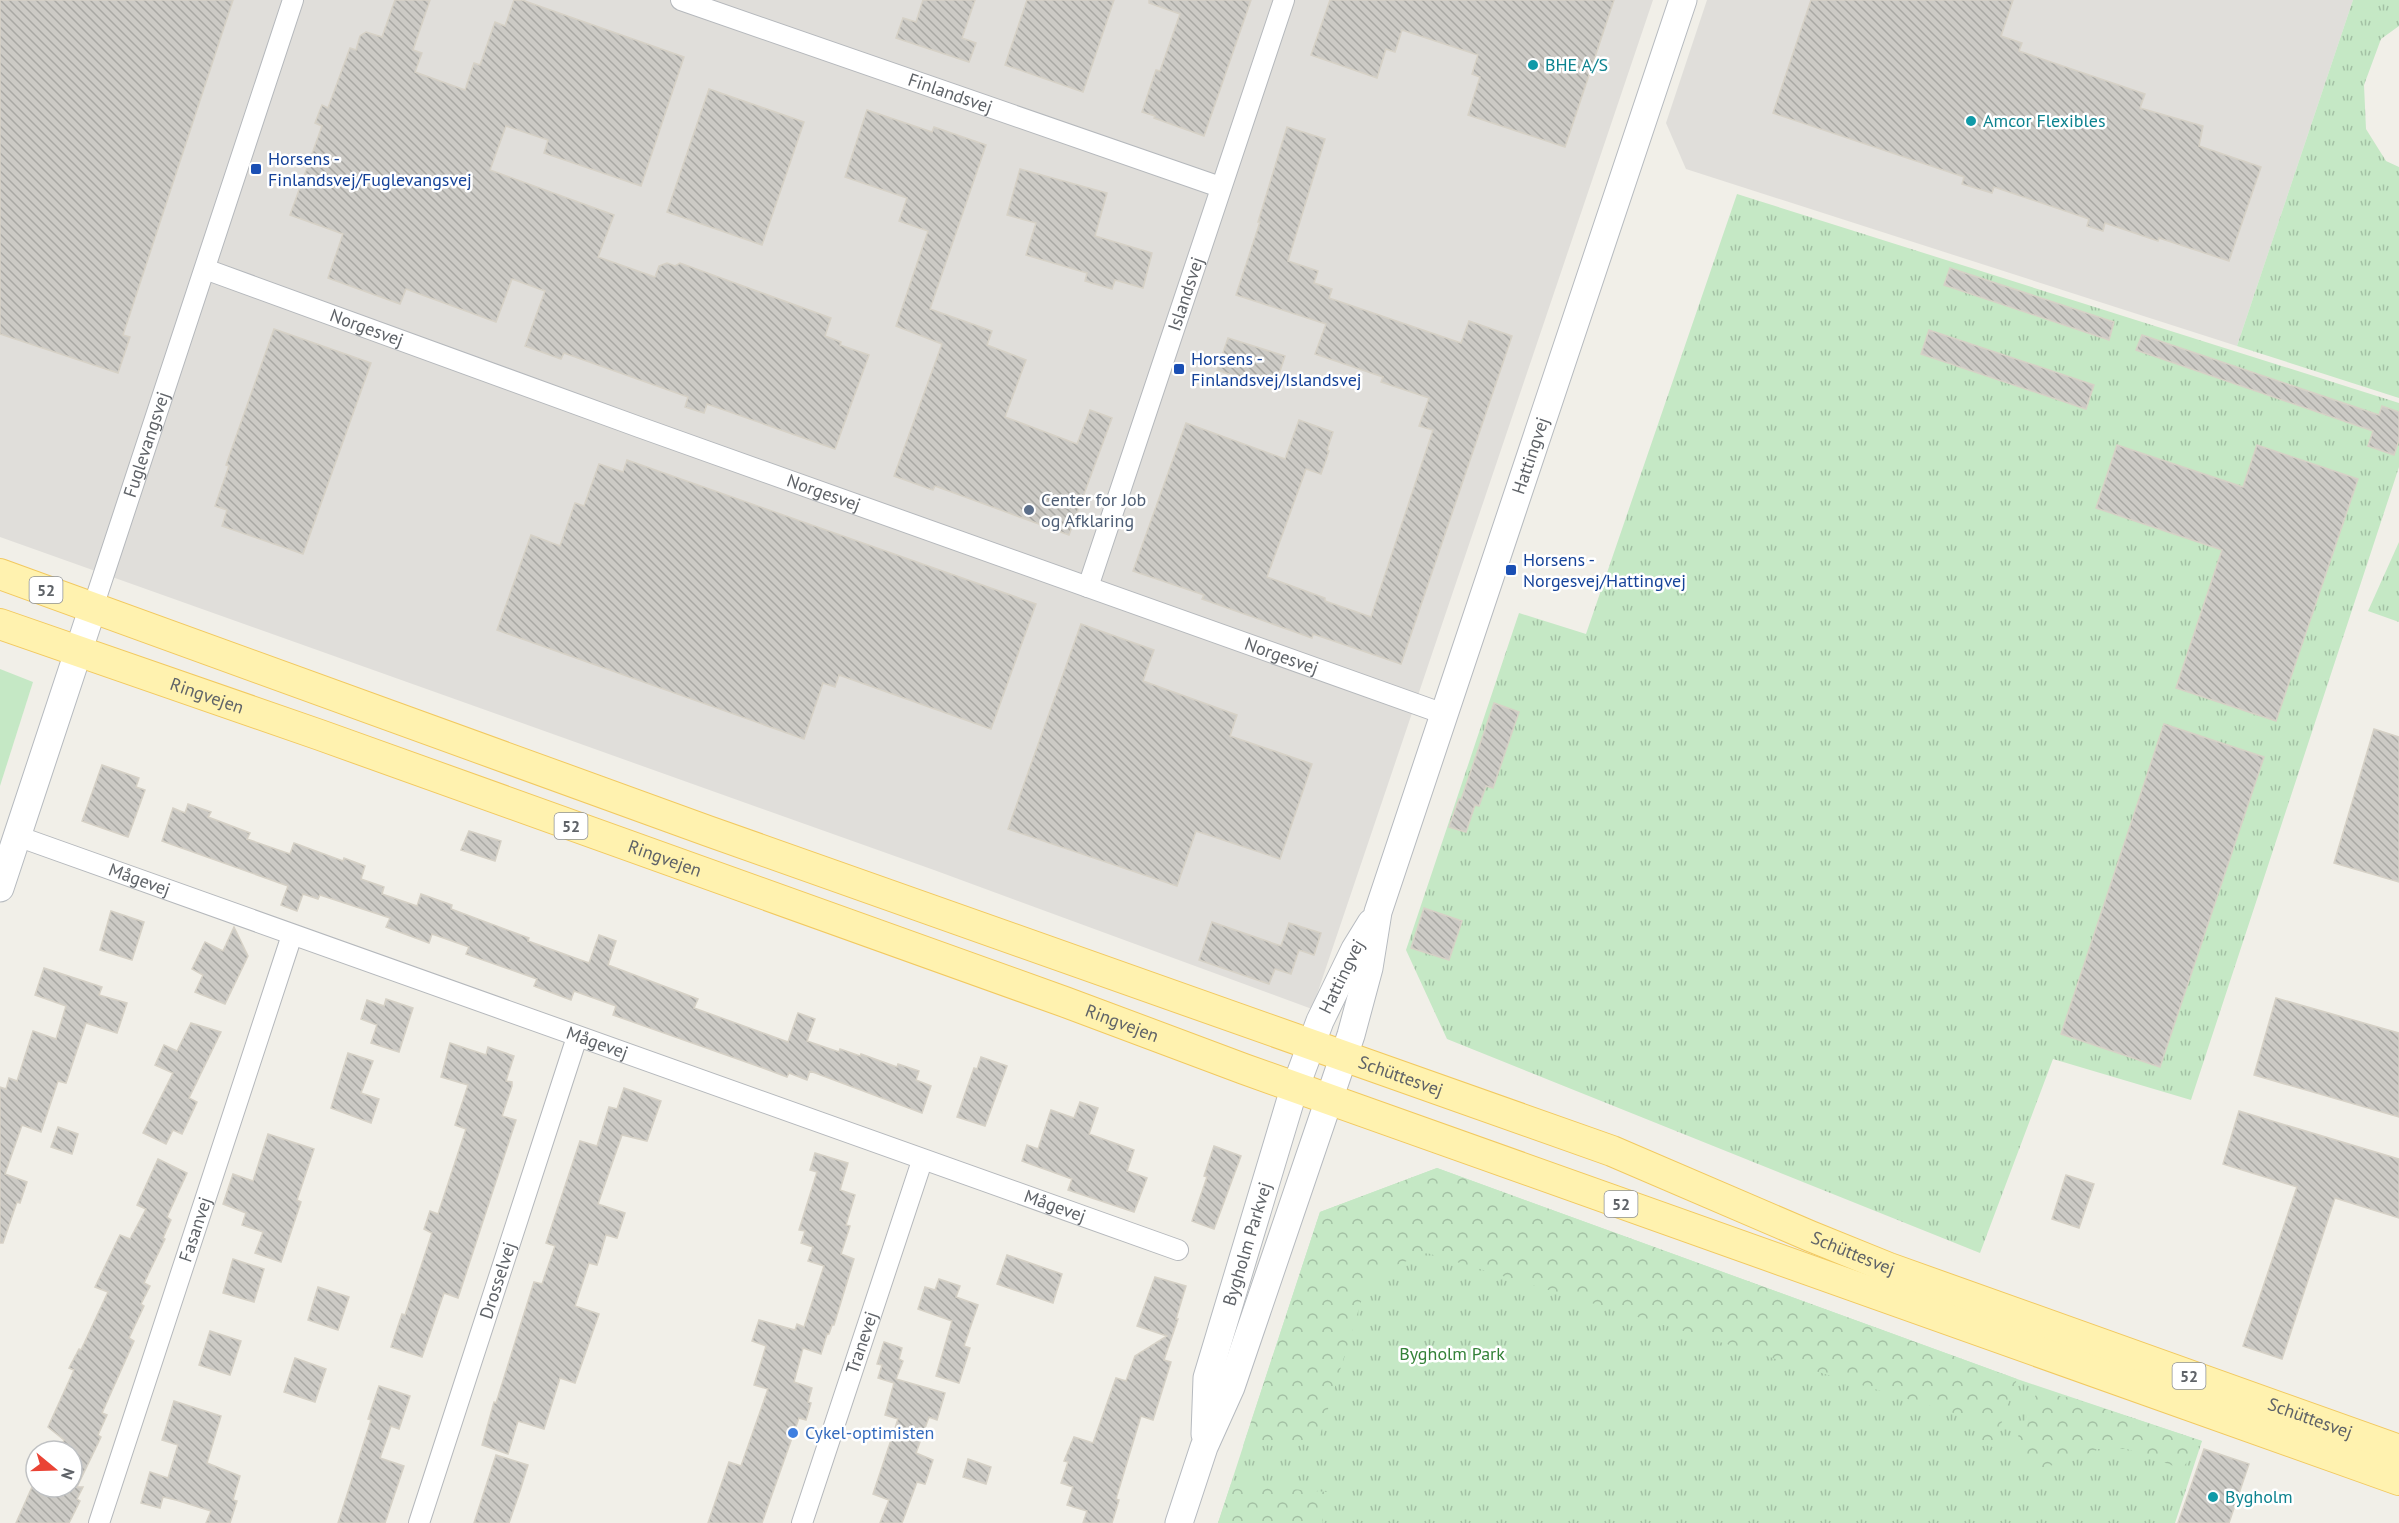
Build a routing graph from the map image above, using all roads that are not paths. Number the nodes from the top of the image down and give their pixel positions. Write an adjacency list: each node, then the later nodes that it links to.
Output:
1 (293, 0): 6 (street, Fuglevangsvej)
2 (681, 0): 5 (street, Finlandsvej)
3 (1284, 0): 5 (street, Islandsvej)
4 (1683, 0): 12 (street, Hattingvej)
5 (1220, 187): 8 (street, Islandsvej)
6 (205, 269): 8 (street, Norgesvej); 9 (street, Fuglevangsvej)
7 (0, 574): 9 (main road, 52)
8 (1088, 587): 12 (street, Norgesvej)
9 (93, 607): 11 (street, Fuglevangsvej); 18 (main road, 52)
10 (0, 624): 11 (main road, Ringvejen / 52)
11 (77, 651): 13 (street, Fuglevangsvej); 20 (main road, Ringvejen / 52)
12 (1444, 714): 15 (street, Hattingvej)
13 (17, 836): 14 (street, Fuglevangsvej); 16 (street, Mågevej)
14 (0, 888)
15 (1378, 912): 18 (street, Hattingvej); 19 (street, Hattingvej)
16 (292, 935): 17 (street, Mågevej); 27 (street, Fasanvej)
17 (577, 1037): 22 (street, Mågevej); 28 (street, Drosselvej)
18 (1312, 1045): 19 (main road, Schüttesvej / 52); 20 (street, Bygholm Parkvej)
19 (1344, 1056): 21 (street, Bygholm Parkvej); 25 (main road, Schüttesvej / 52)
20 (1296, 1087): 21 (main road, Ringvejen / 52); 24 (street, Bygholm Parkvej)
21 (1329, 1099): 24 (street, Bygholm Parkvej); 26 (main road, Schüttesvej / 52)
22 (922, 1161): 23 (street, Mågevej); 29 (street, Tranevej)
23 (1178, 1250)
24 (1204, 1447): 30 (street, Bygholm Parkvej)
25 (2399, 1450)
26 (2399, 1480)
27 (99, 1523)
28 (419, 1523)
29 (802, 1523)
30 (1179, 1523)

